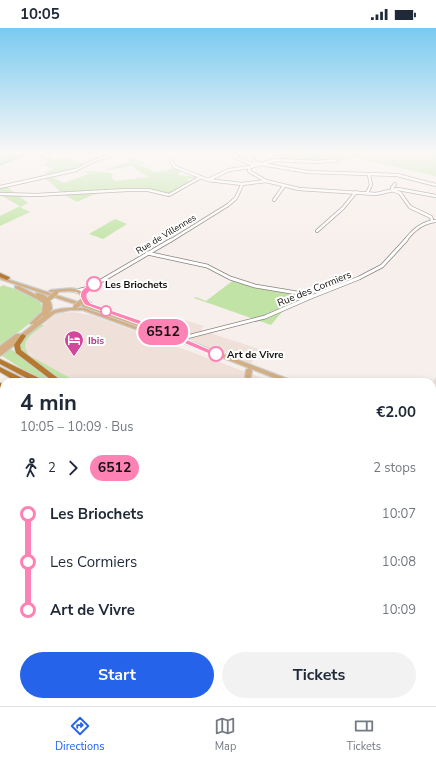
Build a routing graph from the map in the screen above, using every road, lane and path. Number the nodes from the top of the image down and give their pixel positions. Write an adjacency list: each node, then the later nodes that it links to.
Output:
1 (15, 184): 10 (street)
2 (188, 184): 14 (street)
3 (222, 184): 8 (street)
4 (253, 184): 8 (street)
5 (276, 184): 9 (street)
6 (372, 184): 13 (street)
7 (395, 184): 11 (street)
8 (242, 186): 19 (street, Rue de Villennes)
9 (284, 186): 12 (street); 16 (street)
10 (0, 187)
11 (392, 190): 13 (street); 15 (street); 17 (street)
12 (356, 192): 13 (street); 18 (street)
13 (367, 193)
14 (0, 194)
15 (436, 196)
16 (274, 200)
17 (434, 221): 26 (street, Rue des Cormiers)
18 (317, 231)
19 (147, 253): 23 (street, Rue de Villennes); 26 (street)
20 (0, 278): 21 (highway); 22 (main road); 33 (main road)
21 (7, 278): 25 (main road)
22 (17, 288): 28 (main road); 31 (main road)
23 (89, 288): 24 (street, Rue de Villennes); 27 (street, Rue de Villennes)
24 (76, 291): 25 (main road); 27 (main road)
25 (58, 292): 28 (main road, bridge)
26 (310, 297): 33 (street, Rue des Cormiers)
27 (83, 298): 29 (main road, bridge); 33 (main road)
28 (49, 301): 30 (main road); 31 (main road)
29 (72, 308): 30 (main road); 33 (main road)
30 (61, 310): 32 (main road)
31 (32, 324): 34 (main road)
32 (23, 336): 34 (main road); 41 (highway)
33 (183, 340): 37 (main road); 43 (main road)
34 (2, 350)
35 (0, 361): 40 (highway)
36 (0, 369): 39 (highway)
37 (249, 370): 38 (main road); 42 (main road)
38 (248, 377)
39 (16, 378)
40 (32, 378)
41 (54, 378)
42 (270, 378)
43 (281, 378)

